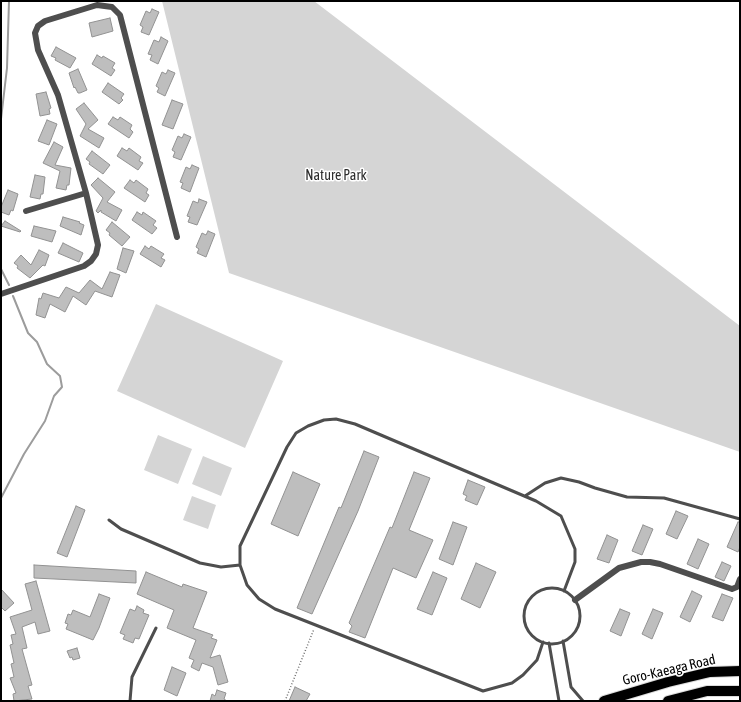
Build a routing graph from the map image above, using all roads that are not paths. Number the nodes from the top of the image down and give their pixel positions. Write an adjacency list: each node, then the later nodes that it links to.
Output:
1 (114, 1): 2 (street)
2 (116, 11): 3 (street); 5 (street)
3 (86, 192): 4 (street); 6 (street)
4 (26, 211)
5 (177, 237)
6 (1, 294)
7 (525, 496): 8 (lane); 10 (lane); 12 (lane)
8 (740, 519)
9 (109, 520): 10 (lane)
10 (240, 565): 16 (lane)
11 (740, 579): 13 (street)
12 (564, 591): 13 (lane); 16 (lane)
13 (575, 600): 15 (lane)
14 (156, 628): 20 (lane)
15 (563, 641): 17 (lane); 22 (lane)
16 (543, 642): 17 (lane)
17 (550, 643): 21 (lane)
18 (740, 671): 23 (main road, Goro-Kaeaga Road)
19 (740, 691): 24 (main road, Goro-Kaeaga Road)
20 (130, 701)
21 (559, 701)
22 (583, 701)
23 (604, 701)
24 (668, 701)

